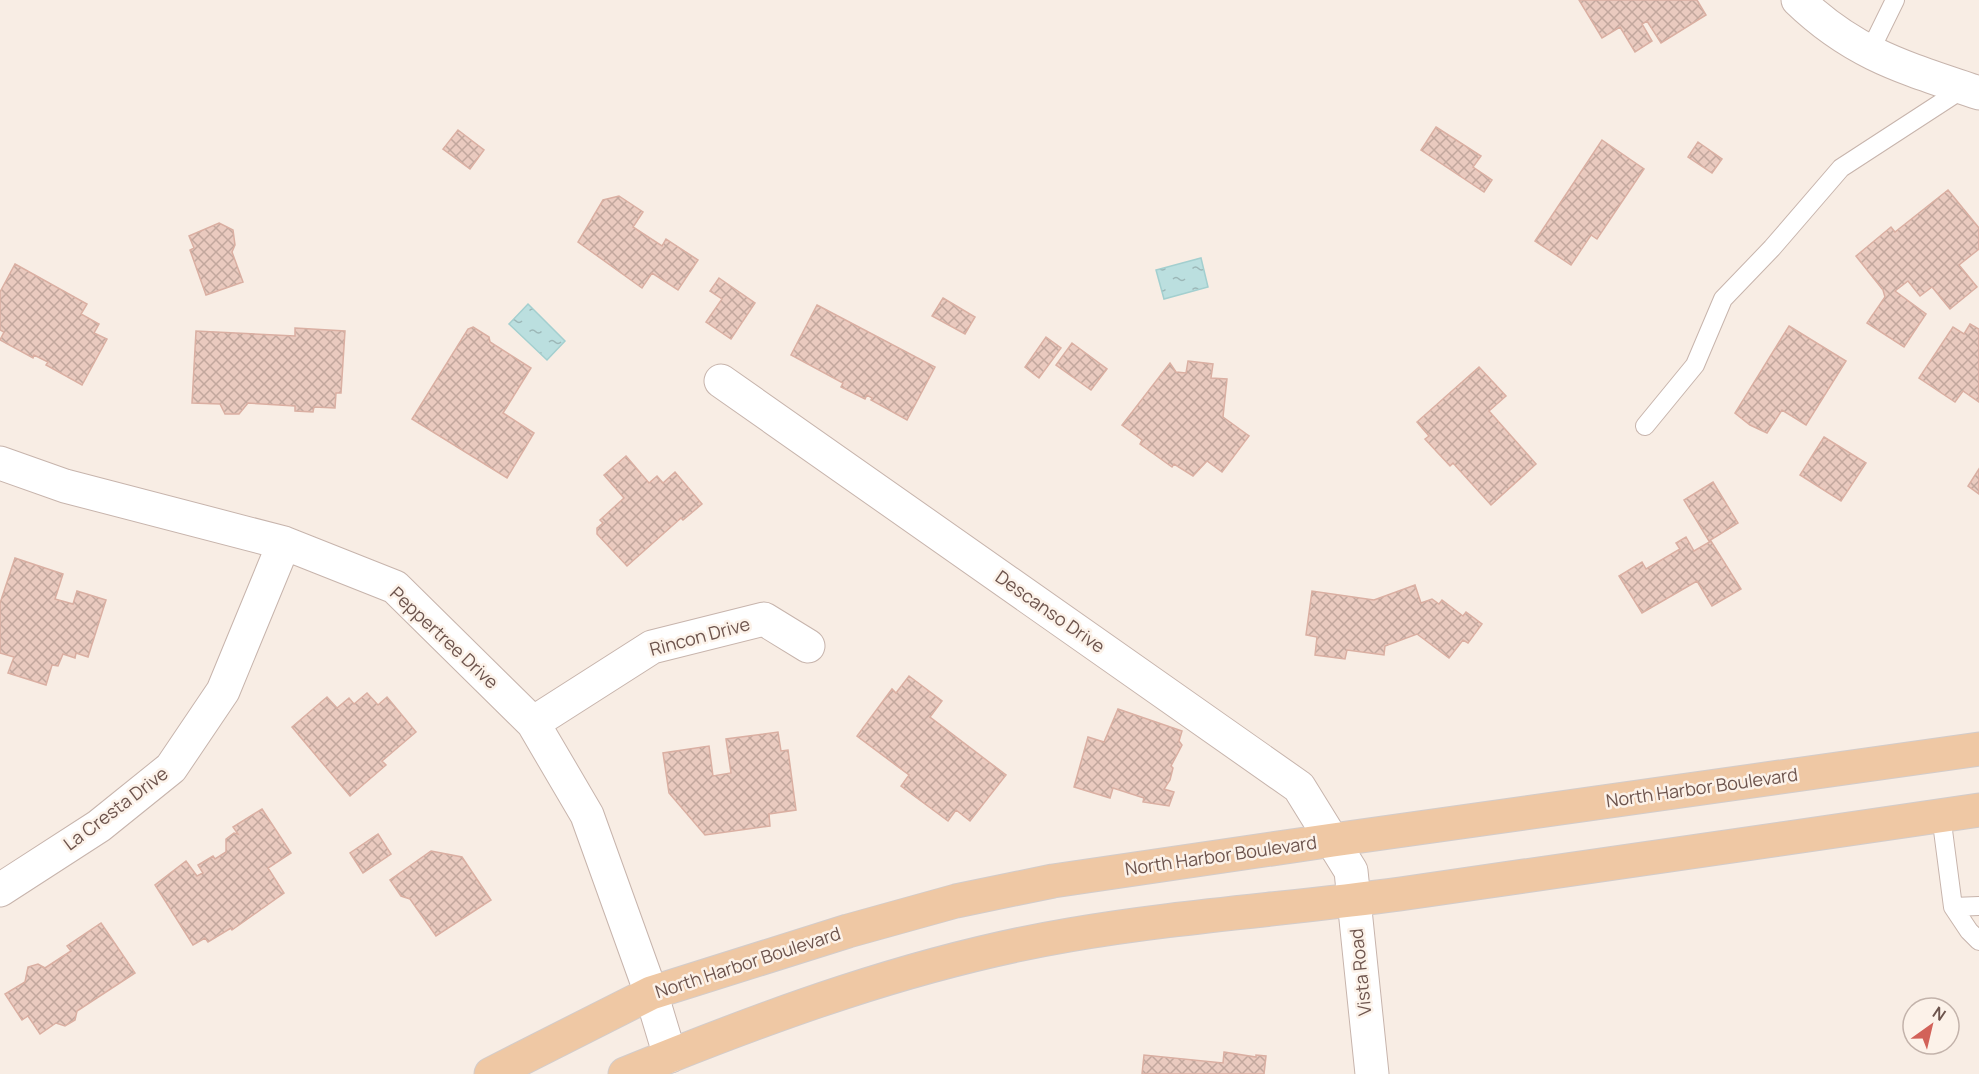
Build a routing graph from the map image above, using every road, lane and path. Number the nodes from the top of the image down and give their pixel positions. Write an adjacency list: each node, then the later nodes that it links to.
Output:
1 (1798, 0): 3 (street)
2 (1895, 0): 3 (lane)
3 (1869, 53): 4 (street)
4 (1972, 90): 6 (lane)
5 (721, 381): 14 (street, Descanso Drive)
6 (1645, 426)
7 (0, 463): 8 (street, Peppertree Drive)
8 (284, 543): 10 (street, Peppertree Drive); 16 (street, La Cresta Drive)
9 (808, 646): 10 (street, Rincon Drive)
10 (533, 723): 20 (street, Peppertree Drive)
11 (1979, 749): 14 (main road, North Harbor Boulevard)
12 (1979, 810): 13 (main road)
13 (1941, 815): 15 (main road); 18 (lane)
14 (1333, 840): 15 (street, Descanso Drive); 20 (main road, North Harbor Boulevard)
15 (1352, 885): 21 (main road); 24 (street, Vista Road)
16 (0, 890)
17 (1979, 906): 18 (lane)
18 (1953, 907): 19 (lane)
19 (1979, 941)
20 (651, 993): 21 (street, Peppertree Drive); 22 (main road, North Harbor Boulevard)
21 (670, 1056): 23 (main road)
22 (491, 1074)
23 (625, 1074)
24 (1372, 1074)

